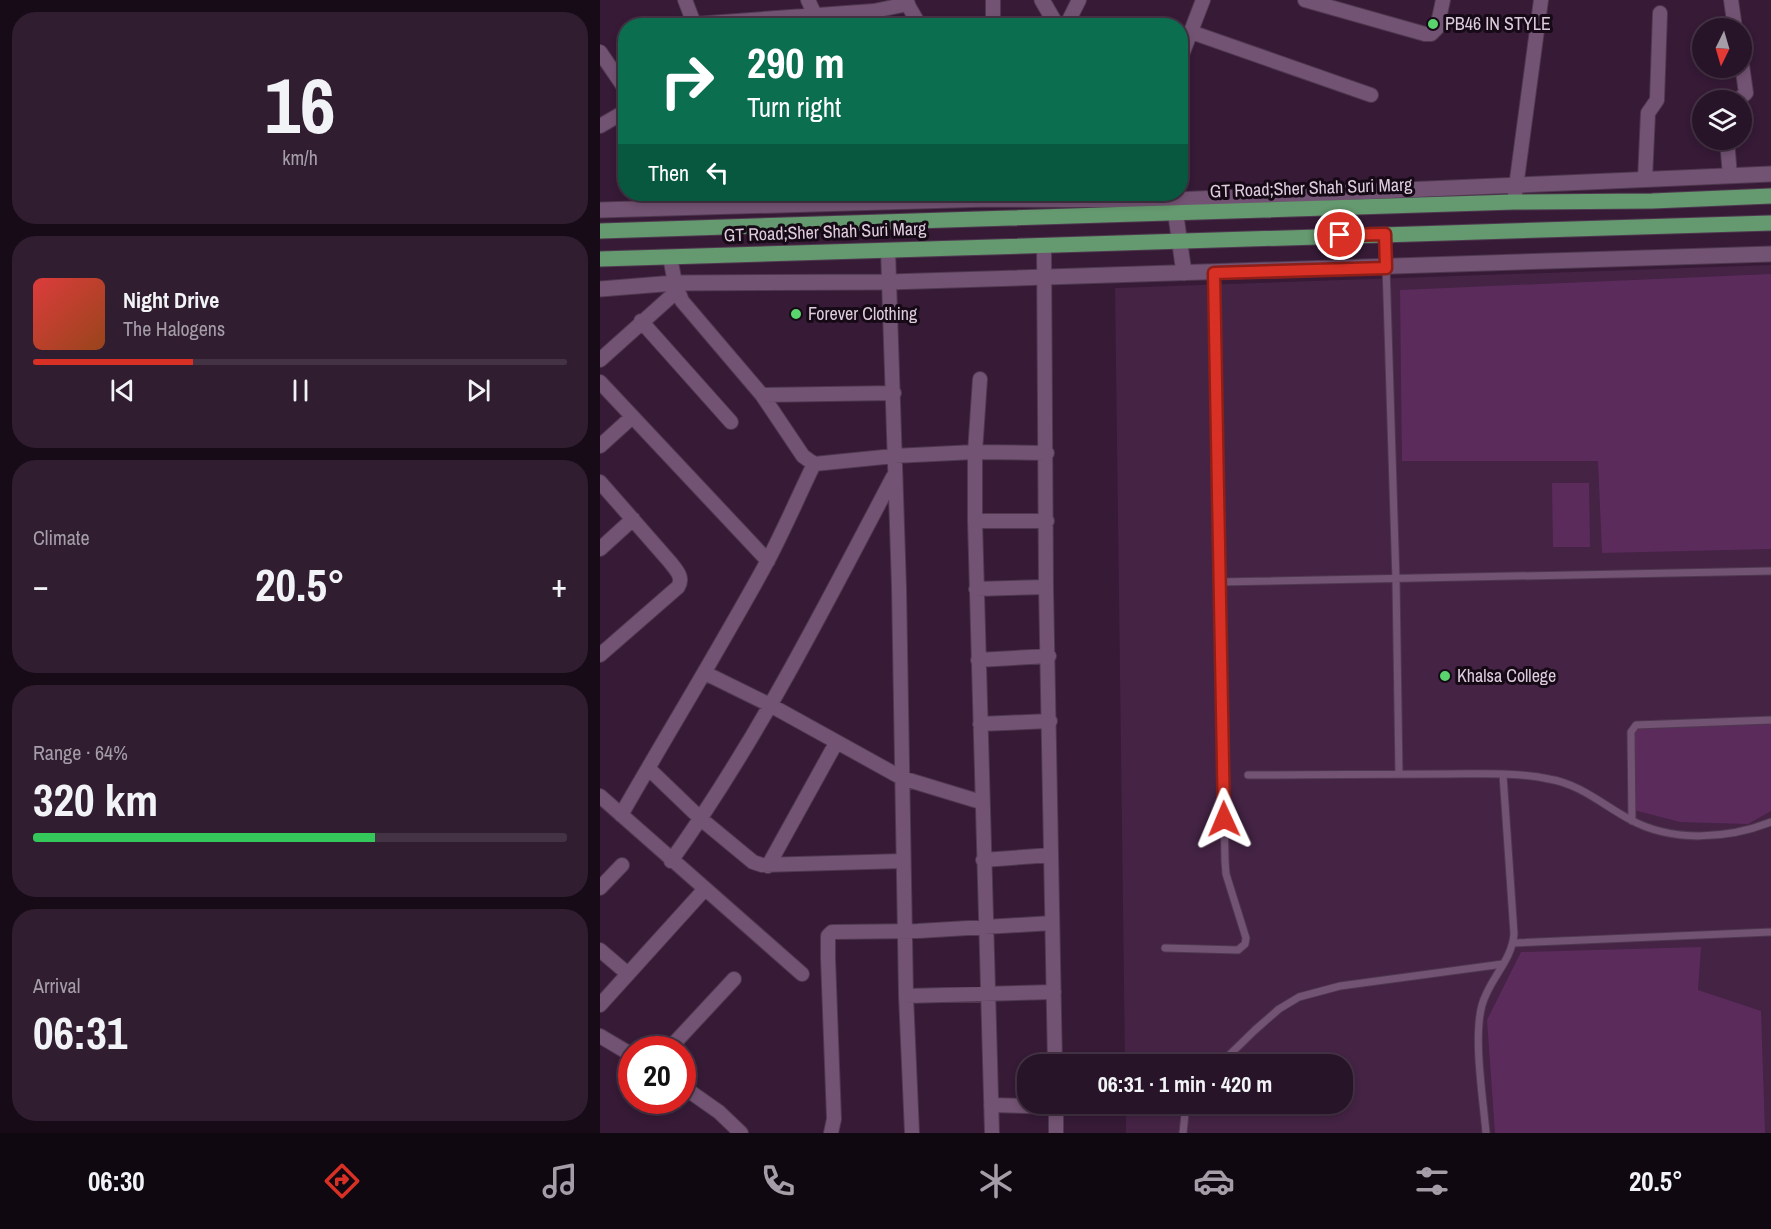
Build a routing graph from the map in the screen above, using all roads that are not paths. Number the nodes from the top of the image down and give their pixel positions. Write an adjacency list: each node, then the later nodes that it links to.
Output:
1 (685, 0): 15 (street)
2 (808, 0): 14 (street)
3 (993, 0): 19 (street)
4 (1042, 0): 20 (main road)
5 (1079, 0): 21 (street)
6 (1203, 0): 23 (street)
7 (1305, 0): 8 (street)
8 (1443, 0)
9 (1541, 0): 34 (street)
10 (1731, 0): 22 (street)
11 (906, 2): 12 (street); 18 (street)
12 (874, 11): 14 (street); 17 (street)
13 (1660, 13): 33 (street)
14 (815, 15): 16 (street)
15 (692, 18)
16 (794, 18)
17 (874, 18)
18 (915, 18)
19 (993, 18)
20 (1052, 18)
21 (1070, 18)
22 (1734, 18)
23 (1191, 32): 24 (street); 27 (street)
24 (1188, 40)
25 (600, 52): 26 (street)
26 (618, 78)
27 (1371, 95)
28 (618, 116): 29 (street)
29 (600, 126)
30 (1728, 150): 32 (street)
31 (1771, 174): 32 (main road)
32 (1730, 176): 33 (main road)
33 (1645, 179): 34 (main road)
34 (1517, 184): 38 (main road); 39 (street)
35 (1771, 196): 39 (main road, GT Road;Sher Shah Suri Marg)
36 (686, 201): 40 (main road)
37 (1143, 201): 38 (main road)
38 (1174, 202): 39 (main road, GT Road;Sher Shah Suri Marg); 42 (main road, GT Road;Sher Shah Suri Marg); 44 (main road)
39 (1515, 202)
40 (600, 210)
41 (1771, 223): 43 (main road, GT Road;Sher Shah Suri Marg)
42 (600, 231)
43 (1385, 234): 44 (main road, GT Road;Sher Shah Suri Marg); 50 (lane)
44 (1181, 240): 45 (main road, GT Road;Sher Shah Suri Marg); 51 (main road)
45 (1044, 245): 46 (main road, GT Road;Sher Shah Suri Marg); 53 (street)
46 (888, 250): 48 (main road, GT Road;Sher Shah Suri Marg); 54 (street)
47 (1771, 254): 50 (main road)
48 (670, 257): 49 (main road, GT Road;Sher Shah Suri Marg); 55 (street)
49 (600, 259)
50 (1386, 268): 52 (main road); 78 (lane)
51 (1184, 273): 52 (main road); 53 (main road)
52 (1214, 273): 79 (lane)
53 (1045, 277): 54 (main road); 67 (street)
54 (889, 282): 55 (main road); 61 (street)
55 (676, 287): 56 (main road); 57 (street); 62 (street)
56 (600, 289)
57 (641, 321): 58 (street); 64 (street)
58 (600, 360)
59 (980, 379): 66 (street)
60 (600, 382): 63 (street)
61 (894, 393): 62 (street); 68 (street)
62 (762, 395): 69 (street)
63 (632, 417): 65 (street); 76 (street)
64 (731, 422)
65 (600, 446)
66 (975, 452): 67 (street); 68 (street); 73 (street)
67 (1047, 453): 74 (street)
68 (894, 456): 69 (street); 70 (street)
69 (814, 464): 76 (street)
70 (894, 475): 86 (street); 95 (street)
71 (600, 482): 72 (street)
72 (633, 519): 75 (street); 82 (street)
73 (975, 521): 74 (street); 81 (street)
74 (1047, 521): 80 (street)
75 (600, 549)
76 (768, 561): 85 (street)
77 (1771, 571): 78 (lane)
78 (1396, 580): 79 (lane); 92 (lane)
79 (1218, 582): 115 (lane)
80 (1046, 587): 81 (street); 83 (street)
81 (976, 589): 84 (street)
82 (600, 655)
83 (1049, 656): 84 (street); 88 (street)
84 (978, 660): 89 (street)
85 (705, 673): 86 (street); 91 (street)
86 (770, 705): 90 (street); 99 (street)
87 (1771, 720): 100 (lane)
88 (1050, 722): 89 (street); 102 (street)
89 (980, 724): 97 (street)
90 (836, 743): 95 (street); 107 (street)
91 (648, 768): 98 (street); 99 (street)
92 (1399, 774): 93 (lane); 94 (lane)
93 (1248, 775)
94 (1503, 775): 100 (lane); 114 (lane)
95 (902, 778): 97 (street); 105 (street)
96 (600, 796): 98 (street)
97 (981, 802): 103 (street)
98 (621, 815): 104 (street)
99 (701, 819): 104 (street); 107 (street)
100 (1632, 821): 101 (lane)
101 (1771, 822)
102 (1051, 855): 103 (street); 110 (street)
103 (983, 860): 111 (street)
104 (671, 861): 109 (street)
105 (903, 861): 107 (street); 112 (street)
106 (622, 865): 108 (street)
107 (768, 866)
108 (600, 888)
109 (704, 890): 118 (street); 119 (street)
110 (1052, 923): 111 (street); 121 (street)
111 (986, 927): 112 (street); 122 (street)
112 (905, 931): 123 (street); 136 (street)
113 (1771, 932): 114 (lane)
114 (1514, 943): 117 (lane)
115 (1165, 948)
116 (600, 950): 118 (street)
117 (1503, 964): 129 (lane); 141 (lane)
118 (628, 974): 124 (street)
119 (802, 974)
120 (734, 980): 126 (street)
121 (1054, 992): 122 (street); 128 (street)
122 (989, 993): 123 (street); 131 (street)
123 (906, 996): 137 (street)
124 (600, 1005)
125 (600, 1036): 127 (street)
126 (681, 1036)
127 (618, 1047)
128 (1055, 1054)
129 (1230, 1054)
130 (696, 1096): 135 (street)
131 (991, 1105): 132 (street); 138 (street)
132 (1017, 1105)
133 (1056, 1114): 139 (street)
134 (1185, 1114): 140 (lane)
135 (739, 1132)
136 (831, 1133)
137 (912, 1133)
138 (992, 1133)
139 (1056, 1133)
140 (1183, 1133)
141 (1486, 1133)

